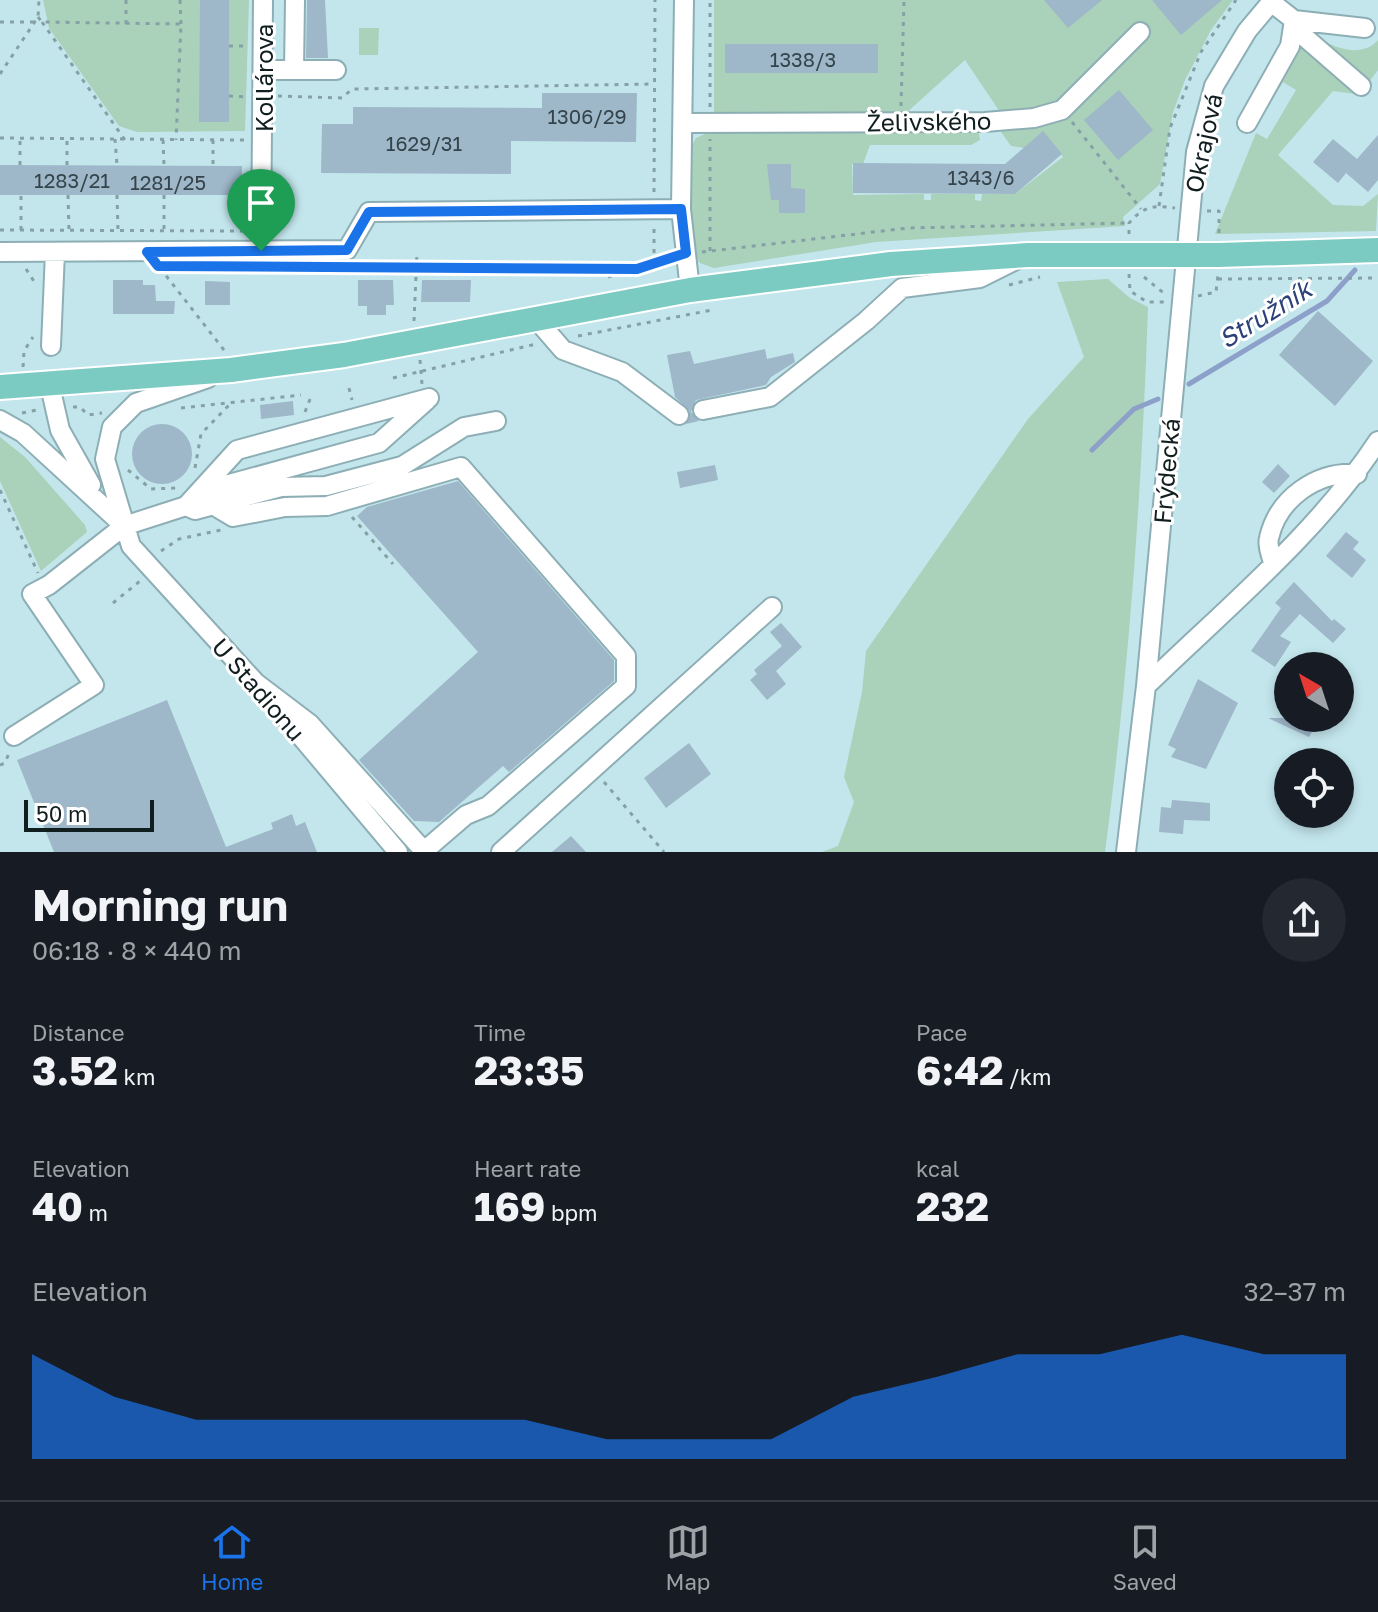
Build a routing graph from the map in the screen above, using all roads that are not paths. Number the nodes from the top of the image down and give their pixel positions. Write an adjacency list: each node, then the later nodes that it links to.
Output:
1 (263, 0): 8 (street, Kollárova)
2 (295, 0): 9 (street)
3 (684, 0): 12 (street)
4 (1272, 1): 5 (street); 20 (street, Okrajová)
5 (1293, 23): 6 (street); 11 (street); 13 (street)
6 (1365, 28)
7 (1140, 32): 12 (street, Želivského)
8 (263, 70): 9 (street); 16 (street, Kollárova)
9 (294, 70): 10 (street)
10 (336, 70)
11 (1361, 86)
12 (684, 123): 14 (street)
13 (1247, 123)
14 (681, 209): 16 (street); 21 (street)
15 (1378, 250): 20 (main road)
16 (261, 251): 18 (street)
17 (0, 252): 18 (street)
18 (55, 252): 23 (street)
19 (1028, 255): 20 (main road); 21 (main road); 27 (street)
20 (1184, 255): 39 (street, Frýdecká)
21 (690, 290): 22 (main road)
22 (537, 320): 24 (main road); 28 (street)
23 (51, 346)
24 (228, 360): 26 (main road); 35 (street, U Stadionu)
25 (0, 387): 26 (main road)
26 (48, 397): 35 (street, U Stadionu)
27 (703, 410)
28 (679, 415)
29 (8, 419): 35 (street, U Stadionu)
30 (496, 421): 34 (street)
31 (1378, 441): 32 (street)
32 (1357, 474): 36 (street); 36 (street)
33 (189, 494): 33 (street); 34 (street); 35 (street)
34 (213, 505): 38 (street)
35 (124, 526): 38 (street, U Stadionu); 40 (street)
36 (1273, 563): 39 (street)
37 (772, 607): 42 (street)
38 (256, 683): 41 (street, U Stadionu)
39 (1146, 686): 43 (street, Frýdecká)
40 (14, 736)
41 (398, 852)
42 (501, 852)
43 (1126, 852)

